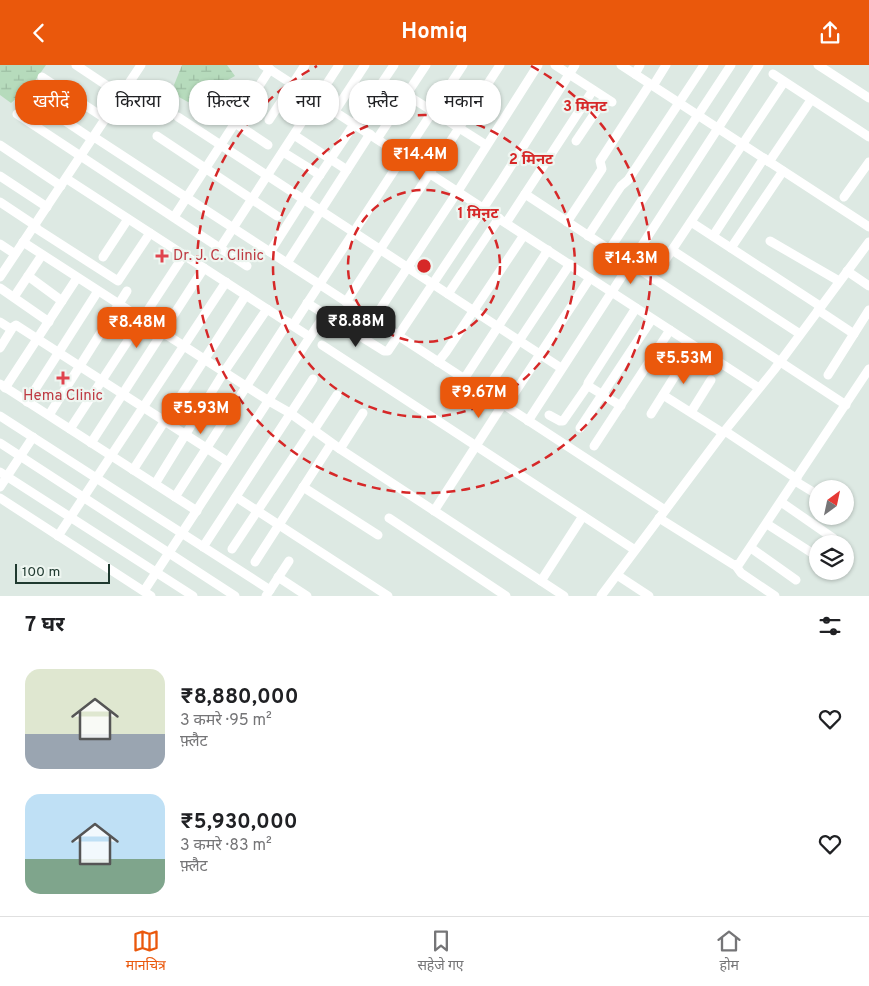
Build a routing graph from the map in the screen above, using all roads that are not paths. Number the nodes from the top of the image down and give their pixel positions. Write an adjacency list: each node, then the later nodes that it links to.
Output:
1 (76, 65): 25 (street)
2 (305, 65): 29 (street)
3 (339, 65): 30 (street)
4 (365, 65): 40 (street)
5 (394, 65): 31 (street)
6 (426, 65): 33 (street)
7 (463, 65): 32 (street)
8 (500, 65): 58 (street)
9 (538, 65): 69 (street)
10 (555, 65): 23 (street)
11 (575, 65): 23 (street)
12 (621, 65): 21 (street)
13 (640, 65): 21 (street)
14 (666, 65): 35 (street)
15 (704, 65): 39 (street)
16 (730, 65): 43 (street)
17 (758, 65): 57 (street)
18 (818, 65): 37 (street)
19 (137, 66): 26 (street)
20 (267, 67): 27 (street); 28 (street)
21 (635, 74): 35 (street)
22 (773, 74): 34 (street)
23 (570, 75): 36 (street); 92 (street)
24 (42, 77): 42 (street)
25 (98, 80)
26 (129, 80)
27 (260, 80)
28 (286, 80)
29 (295, 80)
30 (329, 80)
31 (384, 80)
32 (453, 80)
33 (416, 81)
34 (784, 82): 38 (street); 65 (street)
35 (652, 85): 39 (street); 98 (street)
36 (593, 90): 64 (street); 85 (street)
37 (869, 97)
38 (812, 100): 62 (street); 74 (street)
39 (679, 103): 43 (street); 106 (street)
40 (339, 105)
41 (278, 106): 45 (street)
42 (97, 113)
43 (698, 115): 57 (street); 116 (street)
44 (179, 118): 67 (street)
45 (269, 120)
46 (426, 123): 72 (street)
47 (34, 125): 71 (street)
48 (73, 125): 63 (street)
49 (102, 125): 63 (street)
50 (234, 125): 67 (street)
51 (238, 125): 68 (street)
52 (300, 125): 59 (street)
53 (353, 125): 73 (street)
54 (356, 125): 61 (street)
55 (383, 125): 61 (street)
56 (453, 125): 58 (street)
57 (718, 128): 65 (street); 125 (street)
58 (459, 129): 69 (street); 79 (street)
59 (294, 135): 70 (street); 73 (street)
60 (157, 136): 76 (street)
61 (374, 137): 72 (street); 77 (street)
62 (869, 137)
63 (93, 138): 71 (street); 87 (street)
64 (576, 141)
65 (743, 144): 74 (street); 99 (street)
66 (0, 145): 83 (street)
67 (221, 145): 76 (street); 81 (street)
68 (268, 145)
69 (486, 145): 84 (street)
70 (283, 152): 80 (street); 81 (street)
71 (81, 156): 83 (street); 95 (street)
72 (404, 156): 79 (street); 103 (street)
73 (330, 159): 77 (street); 80 (street)
74 (766, 160): 78 (street); 107 (street)
75 (869, 162): 86 (street)
76 (206, 169): 87 (street); 89 (street)
77 (347, 170): 93 (street)
78 (783, 171): 101 (street); 113 (street)
79 (430, 174): 84 (street); 114 (street)
80 (320, 175): 88 (street)
81 (267, 176): 88 (street); 89 (street)
82 (0, 177): 91 (street)
83 (64, 182): 91 (street); 96 (street)
84 (458, 191): 92 (street); 129 (street)
85 (524, 195): 97 (street); 98 (street)
86 (844, 197)
87 (187, 198): 95 (street); 102 (street)
88 (303, 199): 93 (street); 118 (street)
89 (252, 200): 94 (street); 102 (street)
90 (0, 202): 100 (street)
91 (47, 207): 100 (street)
92 (482, 207): 97 (street); 138 (street)
93 (320, 211): 103 (street); 124 (street)
94 (276, 216)
95 (174, 217): 112 (street)
96 (128, 219): 104 (street); 122 (street)
97 (502, 221): 105 (street); 144 (street)
98 (567, 222): 106 (street)
99 (691, 222): 107 (street); 117 (street)
100 (35, 226): 104 (street); 109 (street)
101 (869, 227)
102 (233, 228): 112 (street); 118 (street)
103 (354, 232): 114 (street); 137 (street)
104 (150, 233): 121 (street)
105 (524, 235): 115 (street); 155 (street)
106 (588, 236): 116 (street)
107 (713, 237): 113 (street)
108 (770, 241): 135 (street)
109 (23, 242): 119 (street); 120 (street)
110 (869, 242): 130 (street)
111 (0, 244): 119 (street)
112 (220, 248): 127 (street)
113 (731, 248): 152 (street)
114 (380, 250): 129 (street); 148 (street)
115 (548, 250): 126 (street); 163 (street)
116 (609, 250): 125 (street)
117 (672, 250): 123 (street); 167 (street)
118 (270, 252): 124 (street)
119 (15, 254): 132 (street)
120 (42, 255): 131 (street); 134 (street)
121 (184, 255): 128 (street); 157 (street)
122 (103, 257)
123 (664, 262)
124 (287, 263): 137 (street)
125 (630, 264): 143 (street); 180 (street)
126 (570, 265): 133 (street); 172 (street)
127 (247, 266)
128 (204, 268): 136 (street); 166 (street)
129 (408, 268): 138 (street); 159 (street)
130 (847, 271): 135 (street); 139 (street)
131 (28, 276): 146 (street); 147 (street)
132 (0, 277)
133 (590, 277): 143 (street); 177 (street)
134 (78, 278): 141 (street); 147 (street)
135 (839, 281): 152 (street)
136 (226, 282): 145 (street); 174 (street)
137 (318, 284): 148 (street); 149 (street)
138 (433, 284): 144 (street); 169 (street)
139 (869, 285)
140 (0, 287): 146 (street)
141 (98, 291): 150 (street); 176 (street)
142 (127, 291): 150 (street)
143 (612, 293): 151 (street); 183 (street)
144 (448, 294): 155 (street)
145 (246, 295): 153 (street); 178 (street)
146 (14, 297): 161 (street)
147 (62, 301): 161 (street)
148 (346, 302): 159 (street)
149 (307, 303): 156 (street); 162 (street)
150 (120, 304): 157 (street); 182 (street)
151 (636, 308): 158 (street); 191 (street)
152 (819, 308): 167 (street); 168 (street)
153 (267, 309): 162 (street); 185 (street)
154 (869, 310): 168 (street)
155 (474, 311): 163 (street); 179 (street)
156 (325, 314): 169 (street); 170 (street)
157 (142, 318): 166 (street); 189 (street)
158 (652, 319): 165 (street); 197 (street)
159 (373, 320): 169 (street)
160 (0, 322): 164 (street)
161 (49, 322): 171 (street)
162 (290, 324): 170 (street); 193 (street)
163 (498, 326): 172 (street); 188 (street)
164 (11, 329): 171 (street); 175 (street)
165 (670, 330): 194 (street); 204 (street)
166 (162, 331): 174 (street); 196 (street)
167 (800, 334): 180 (street)
168 (854, 334): 186 (street)
169 (399, 336): 179 (street)
170 (310, 337): 201 (street)
171 (38, 339): 176 (street); 192 (street)
172 (519, 340): 177 (street); 195 (street)
173 (322, 345): 224 (street)
174 (184, 346): 178 (street); 205 (street)
175 (0, 348)
176 (59, 353): 182 (street); 200 (street)
177 (539, 354): 183 (street); 202 (street)
178 (205, 359): 185 (street); 213 (street)
179 (438, 362): 188 (street)
180 (780, 362): 194 (street); 203 (street)
181 (684, 363): 199 (street)
182 (80, 367): 189 (street); 210 (street)
183 (561, 368): 214 (street)
184 (869, 369): 203 (street)
185 (224, 372): 193 (street); 219 (street)
186 (828, 375)
187 (313, 379): 207 (street)
188 (464, 379): 195 (street)
189 (102, 380): 196 (street); 216 (street)
190 (711, 380): 206 (street)
191 (588, 385): 197 (street); 211 (street)
192 (3, 386): 200 (street)
193 (246, 387): 201 (street); 226 (street)
194 (759, 388): 218 (street)
195 (485, 392): 202 (street)
196 (122, 393): 205 (street); 222 (street)
197 (602, 394): 204 (street); 215 (street)
198 (337, 395): 217 (street)
199 (663, 395): 206 (street); 209 (street)
200 (27, 401): 210 (street)
201 (269, 401): 207 (street); 230 (street)
202 (504, 405): 214 (street); 224 (street)
203 (846, 405): 234 (street)
204 (621, 406): 225 (street)
205 (143, 407): 213 (street); 228 (street)
206 (691, 412): 218 (street)
207 (290, 413): 217 (street); 240 (street)
208 (363, 413): 227 (street)
209 (651, 414)
210 (49, 415): 216 (street)
211 (549, 415)
212 (0, 416): 220 (street)
213 (165, 421): 219 (street); 231 (street)
214 (528, 421): 247 (street)
215 (580, 428)
216 (70, 429): 222 (street)
217 (313, 430): 223 (street); 244 (street)
218 (724, 432): 234 (street); 247 (street)
219 (186, 435): 226 (street); 235 (street)
220 (33, 437): 229 (street); 233 (street)
221 (0, 443): 229 (street)
222 (91, 443): 228 (street)
223 (331, 443): 227 (street); 237 (street)
224 (476, 446): 246 (street); 248 (street)
225 (594, 446)
226 (206, 448): 230 (street); 239 (street)
227 (340, 449): 246 (street)
228 (111, 456): 231 (street); 233 (street)
229 (20, 457): 232 (street); 242 (street)
230 (228, 462): 245 (street)
231 (134, 470): 235 (street)
232 (4, 474): 236 (street); 249 (street)
233 (97, 477): 242 (street); 253 (street)
234 (796, 480): 238 (street); 243 (street)
235 (155, 484): 239 (street)
236 (0, 487)
237 (303, 487): 252 (street); 254 (street)
238 (809, 489)
239 (175, 497): 245 (street)
240 (236, 497): 244 (street); 257 (street)
241 (0, 498): 256 (street)
242 (83, 498): 249 (street); 262 (street)
243 (781, 502): 251 (street); 255 (street)
244 (257, 510): 252 (street); 259 (street)
245 (197, 511): 253 (street)
246 (434, 511): 270 (street)
247 (662, 514): 260 (street); 265 (street)
248 (582, 516): 260 (street); 270 (street)
249 (71, 517): 256 (street); 266 (street)
250 (389, 518): 277 (street)
251 (767, 523): 258 (street); 261 (street)
252 (279, 525): 264 (street); 276 (street)
253 (182, 533): 257 (street); 262 (street)
254 (378, 535)
255 (829, 535)
256 (58, 536): 271 (street)
257 (203, 547): 272 (street)
258 (751, 548): 265 (street); 269 (street)
259 (232, 549)
260 (635, 551): 267 (street)
261 (809, 551)
262 (169, 553): 266 (street); 274 (street)
263 (289, 561): 268 (street)
264 (255, 562)
265 (736, 565): 281 (street)
266 (157, 572): 271 (street); 273 (street)
267 (617, 575): 279 (street); 280 (street)
268 (278, 577): 272 (street); 275 (street)
269 (796, 580)
270 (541, 581): 278 (street)
271 (148, 594)
272 (269, 594)
273 (193, 596)
274 (235, 596)
275 (307, 596)
276 (388, 596)
277 (506, 596)
278 (564, 596)
279 (601, 596)
280 (649, 596)
281 (775, 596)

